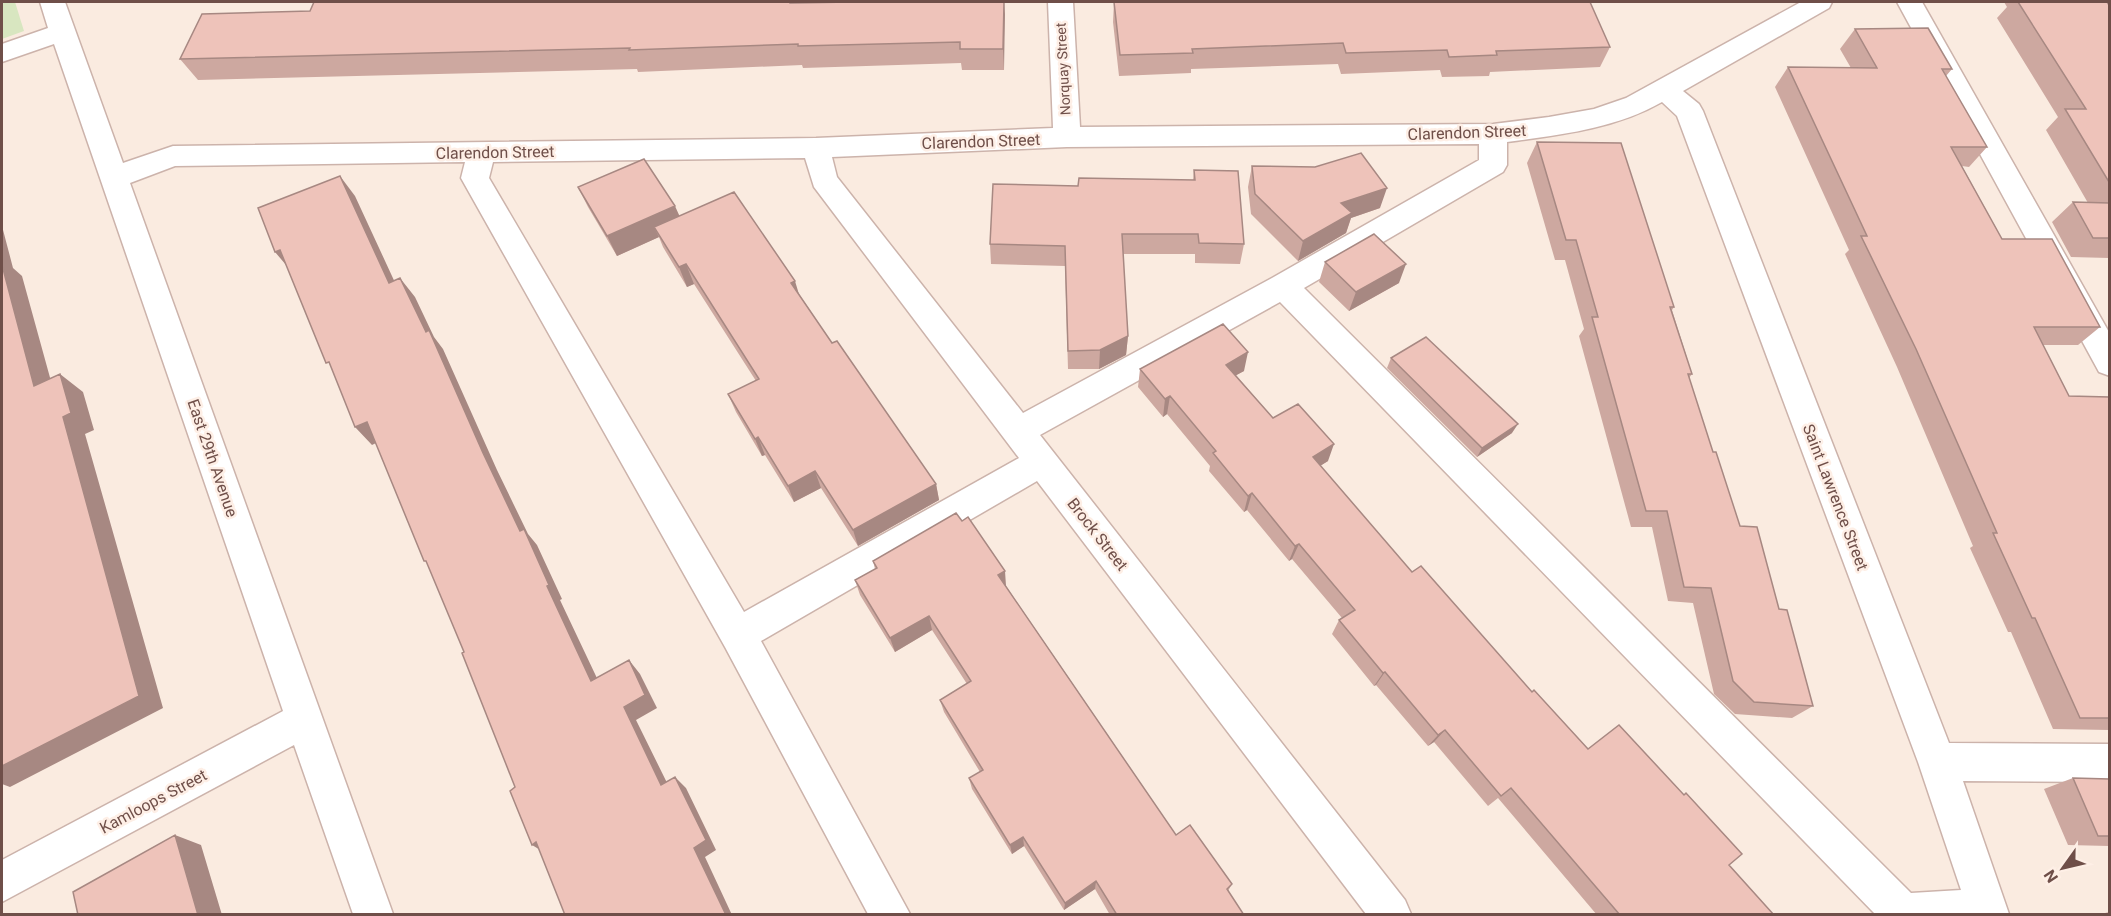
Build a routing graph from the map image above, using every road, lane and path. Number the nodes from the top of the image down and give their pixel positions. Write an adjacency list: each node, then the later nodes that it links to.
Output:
1 (1060, 2): 8 (street, Norquay Street)
2 (1821, 2): 6 (street, Clarendon Street)
3 (1909, 2): 13 (street)
4 (57, 17): 5 (street); 11 (street, East 29th Avenue)
5 (2, 53)
6 (1665, 90): 7 (street, Clarendon Street); 18 (street, Saint Lawrence Street)
7 (1493, 134): 8 (street, Clarendon Street); 12 (street)
8 (1067, 137): 9 (street, Clarendon Street)
9 (816, 148): 10 (street, Clarendon Street); 14 (street, Brock Street)
10 (481, 152): 11 (street, Clarendon Street); 16 (street)
11 (115, 177): 17 (street, East 29th Avenue)
12 (1283, 286): 14 (street); 22 (street)
13 (2109, 363)
14 (1018, 431): 15 (street, Brock Street)
15 (1042, 462): 16 (street); 25 (street, Brock Street)
16 (738, 635): 24 (street)
17 (305, 719): 20 (street, Kamloops Street); 23 (street, East 29th Avenue)
18 (1937, 762): 19 (street); 21 (street, Saint Lawrence Street)
19 (2109, 763)
20 (2, 882)
21 (1988, 912): 22 (street)
22 (1901, 914)
23 (373, 915)
24 (890, 915)
25 (1391, 915)

